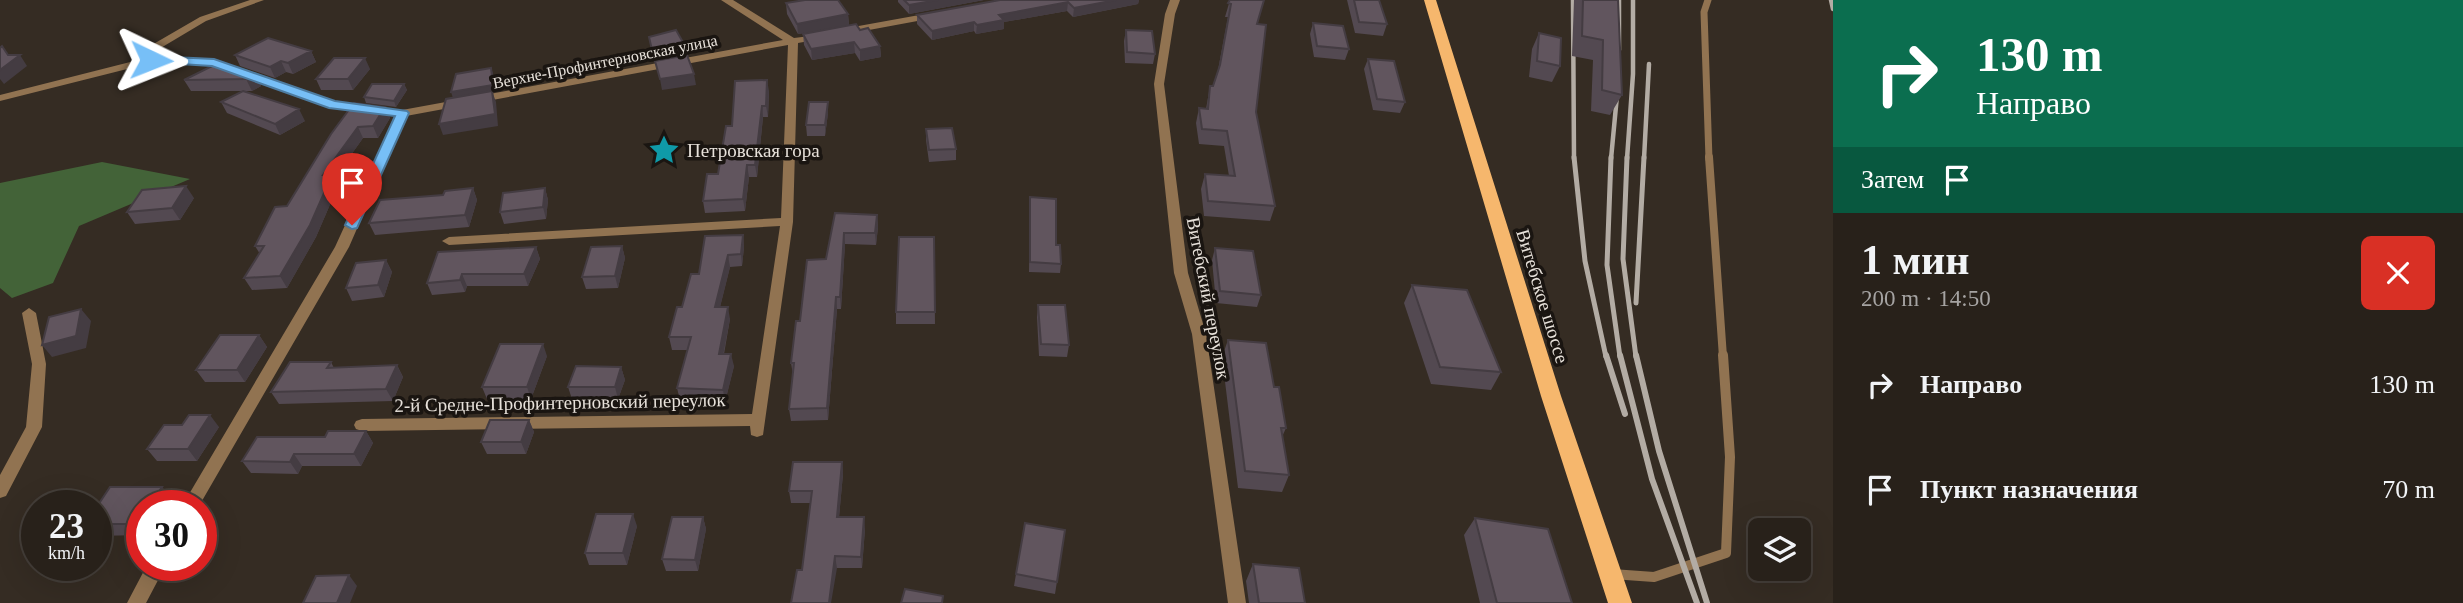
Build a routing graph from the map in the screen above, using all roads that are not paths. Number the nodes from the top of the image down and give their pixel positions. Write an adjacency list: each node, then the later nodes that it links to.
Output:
1 (255, 0): 8 (street)
2 (726, 0): 7 (street)
3 (1175, 0): 20 (street, Витебский переулок)
4 (1429, 0): 17 (main road, Витебское шоссе)
5 (1708, 0): 17 (lane)
6 (949, 12): 7 (street, Верхне-Профинтерновская улица)
7 (793, 42): 10 (street, Верхне-Профинтерновская улица); 11 (street)
8 (151, 60): 9 (street, Верхне-Профинтерновская улица); 10 (street, Верхне-Профинтерновская улица)
9 (0, 98)
10 (402, 113): 15 (street)
11 (788, 222): 12 (street); 14 (street, 2-й Средне-Профинтерновский переулок)
12 (449, 241)
13 (29, 313): 16 (street)
14 (362, 425)
15 (199, 490)
16 (0, 491)
17 (1611, 574): 21 (main road, Витебское шоссе)
18 (148, 581): 19 (street)
19 (136, 603)
20 (1237, 603)
21 (1620, 603)

